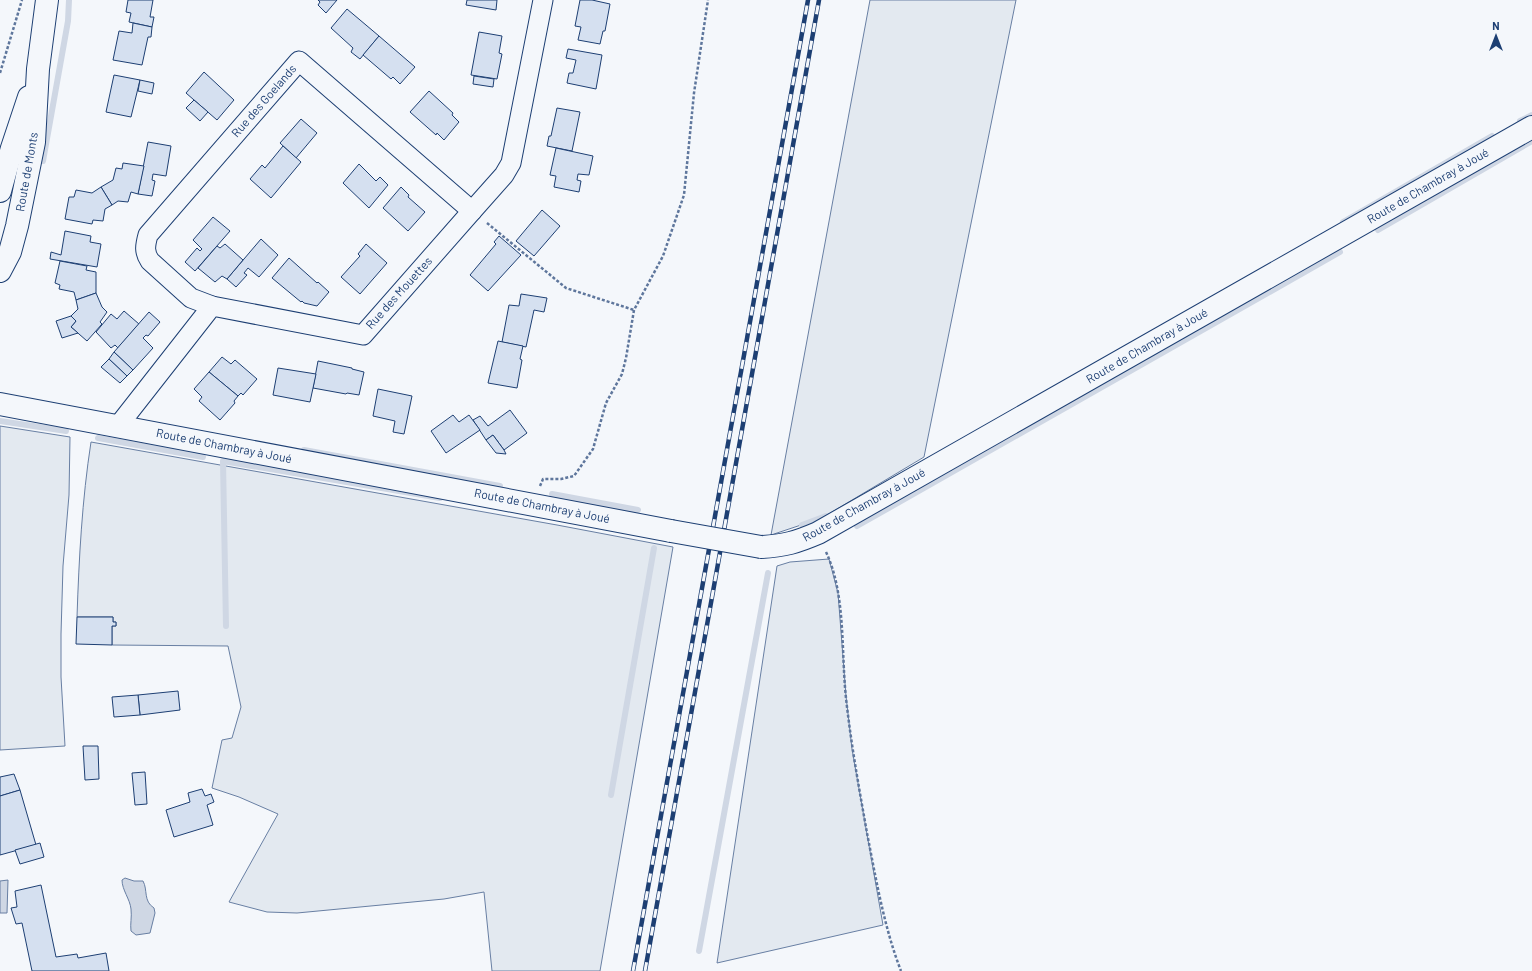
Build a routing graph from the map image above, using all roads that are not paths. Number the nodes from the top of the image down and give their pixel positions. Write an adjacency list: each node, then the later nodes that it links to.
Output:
1 (47, 0): 3 (street, Route de Monts)
2 (542, 0): 6 (street, Rue des Mouettes)
3 (38, 70): 5 (street, Route de Monts); 7 (street, Route de Monts)
4 (1532, 127): 10 (street, Route de Chambray à Joué, bridge)
5 (0, 191)
6 (472, 212): 8 (street, Rue des Mouettes); 8 (street, Rue des Goelands)
7 (0, 271)
8 (212, 306): 10 (street)
9 (0, 404): 10 (street, Route de Chambray à Joué)
10 (118, 426)

